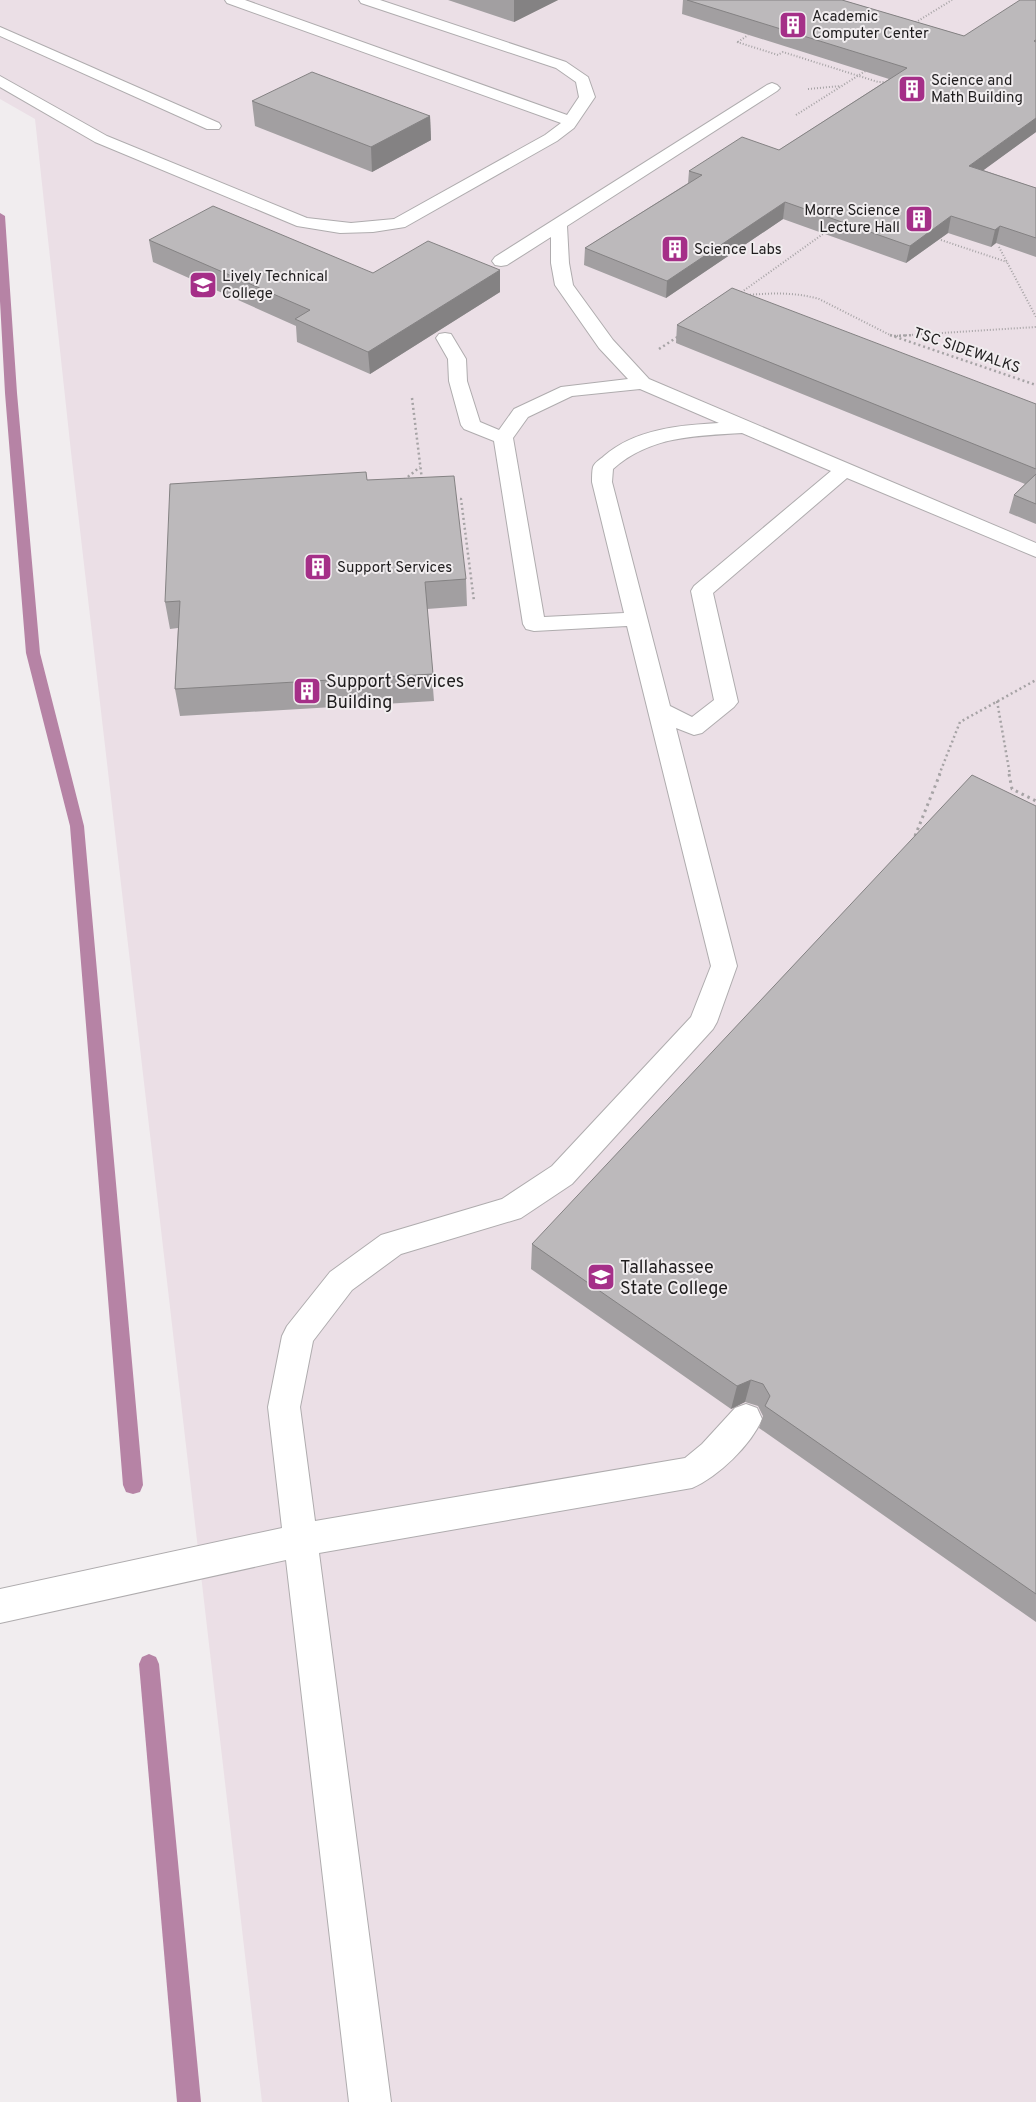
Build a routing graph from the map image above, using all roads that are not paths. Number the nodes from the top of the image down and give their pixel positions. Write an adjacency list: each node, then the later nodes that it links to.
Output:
1 (232, 0): 6 (lane)
2 (366, 0): 6 (lane)
3 (0, 31): 7 (lane)
4 (0, 81): 6 (lane)
5 (772, 88): 8 (lane)
6 (570, 121)
7 (213, 126)
8 (559, 224): 9 (lane); 11 (lane)
9 (501, 260)
10 (445, 338): 13 (lane)
11 (642, 383): 12 (lane); 13 (lane)
12 (742, 427): 14 (lane); 16 (lane)
13 (503, 438): 16 (lane)
14 (844, 470): 15 (lane); 17 (lane)
15 (1036, 551)
16 (637, 619): 17 (lane)
17 (660, 710): 19 (lane)
18 (746, 1419): 19 (lane)
19 (300, 1540): 20 (lane); 21 (lane)
20 (0, 1606)
21 (370, 2102)

